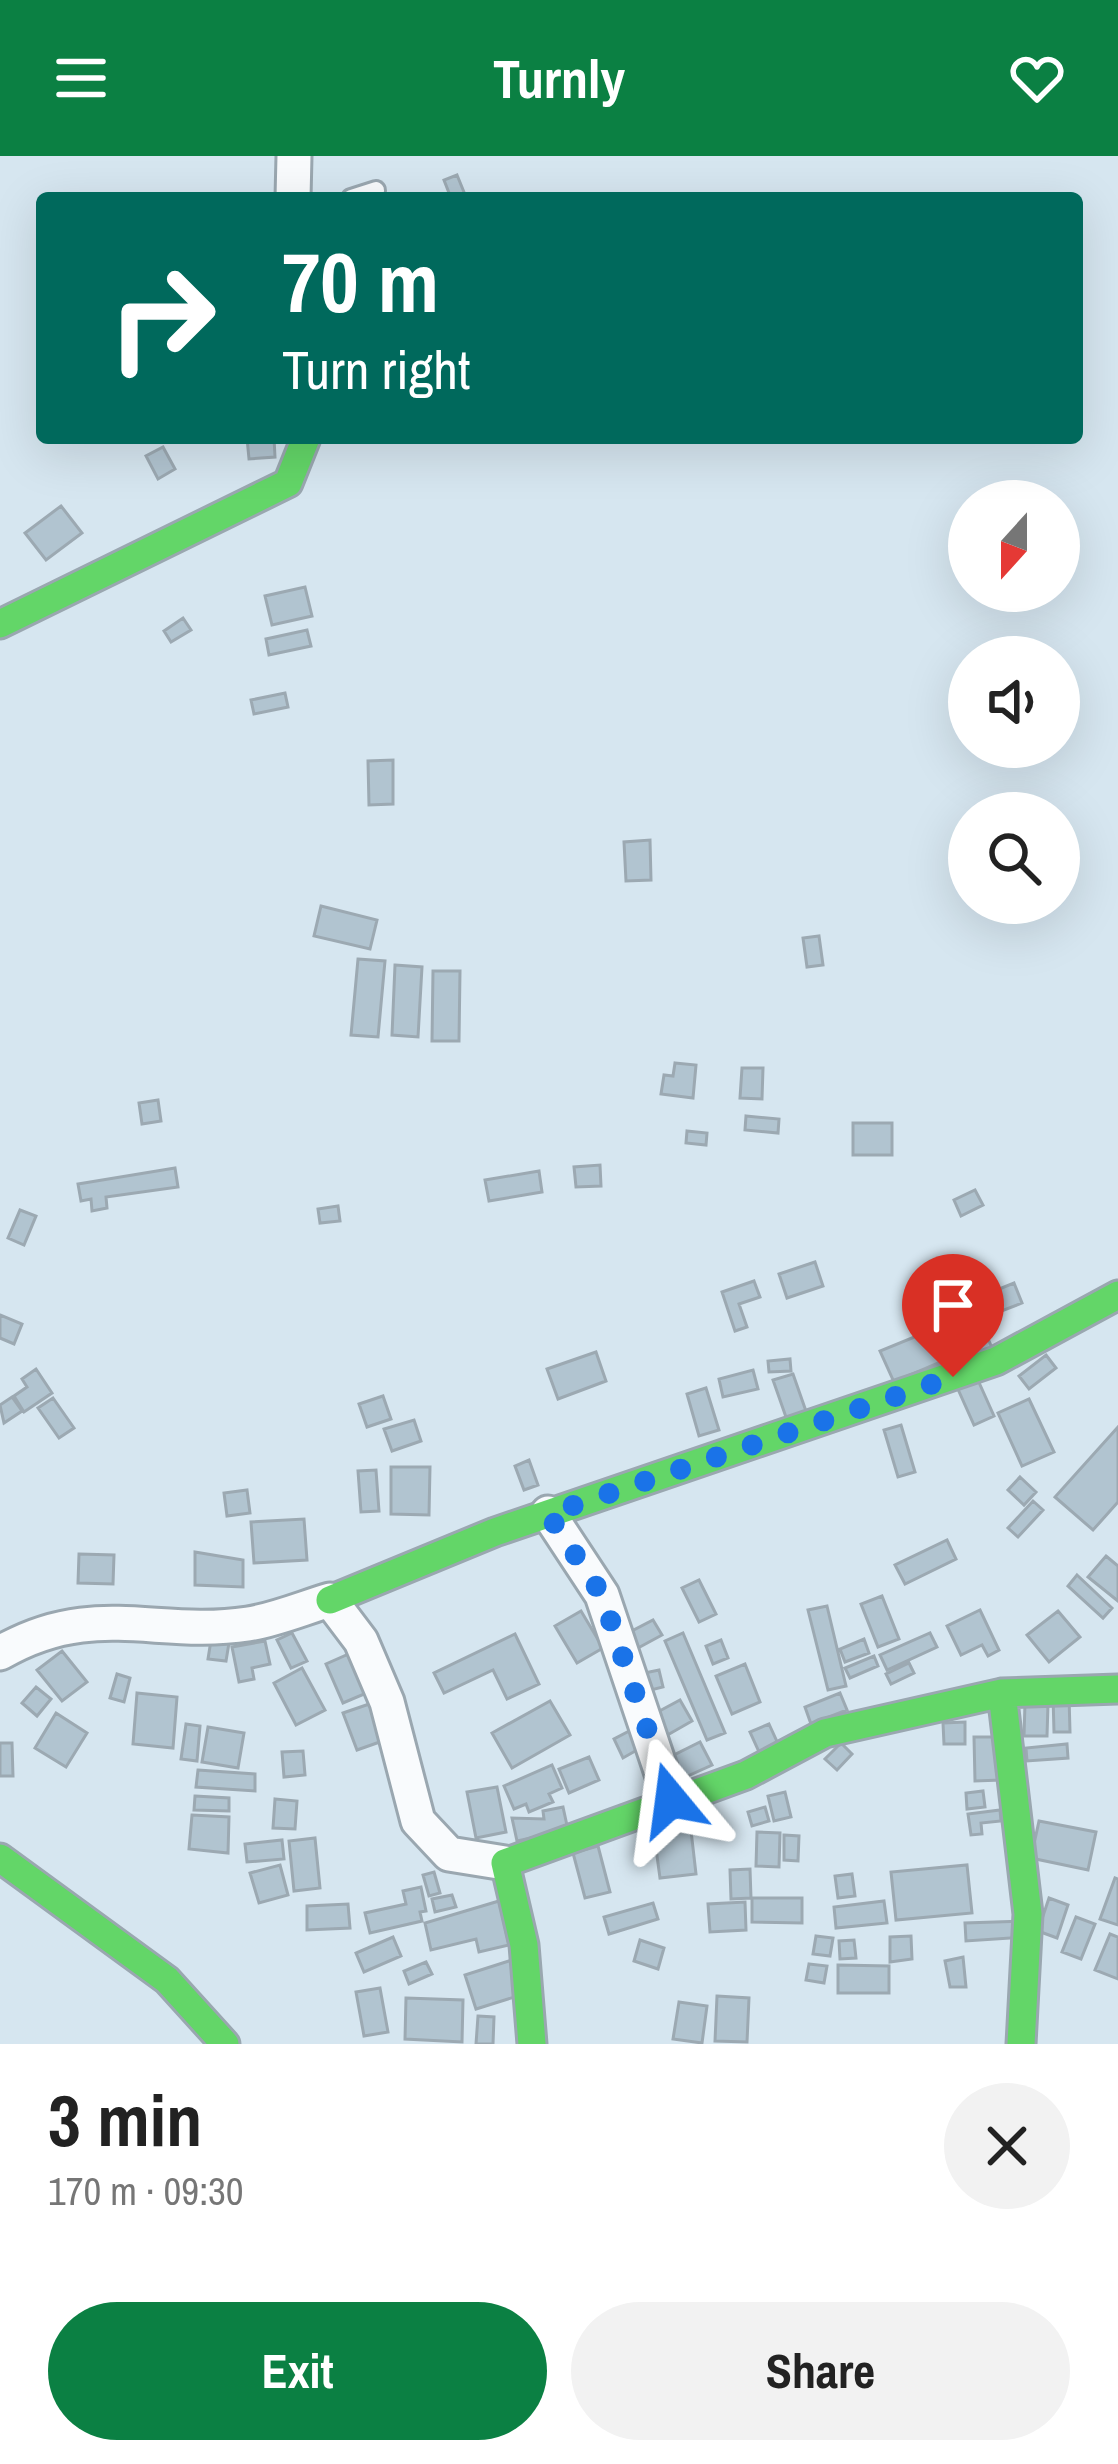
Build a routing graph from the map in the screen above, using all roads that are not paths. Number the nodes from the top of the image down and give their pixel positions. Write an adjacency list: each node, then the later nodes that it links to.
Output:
1 (294, 156): 3 (street)
2 (376, 190): 4 (lane)
3 (293, 192)
4 (370, 192)
5 (304, 444): 6 (street)
6 (0, 624)
7 (1118, 1295): 8 (street)
8 (548, 1514): 9 (street); 13 (street)
9 (330, 1600): 10 (street); 15 (street)
10 (0, 1653)
11 (1118, 1689): 12 (street)
12 (1002, 1694): 13 (street); 18 (street)
13 (671, 1800): 15 (street)
14 (0, 1858): 16 (street)
15 (505, 1863): 17 (street)
16 (224, 2044)
17 (532, 2044)
18 (1021, 2044)

